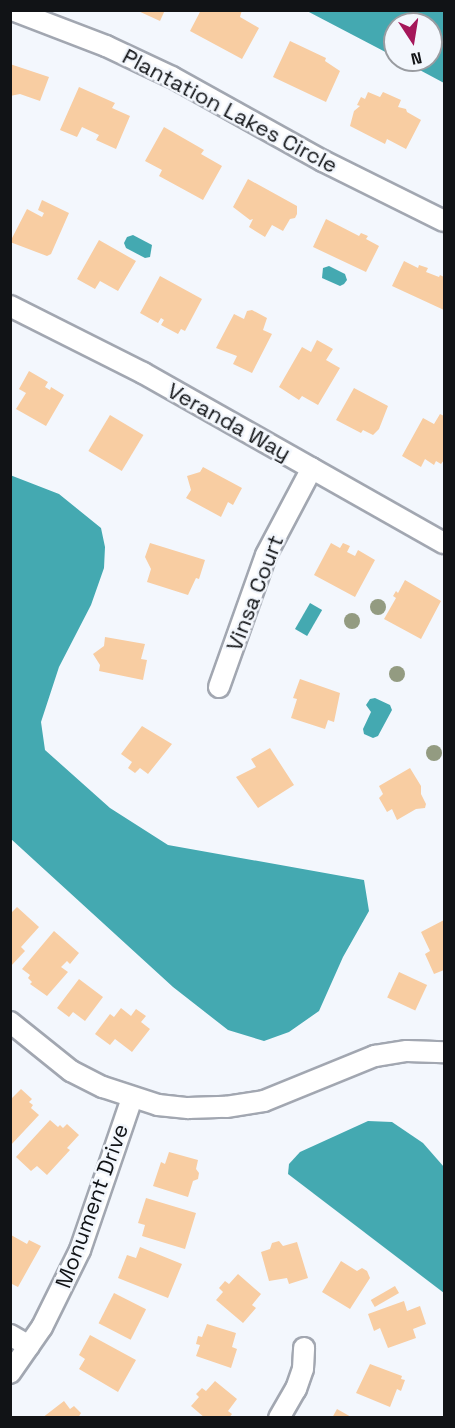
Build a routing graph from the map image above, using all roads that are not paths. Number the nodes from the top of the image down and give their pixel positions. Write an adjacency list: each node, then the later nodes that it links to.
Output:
1 (12, 10): 2 (street, Plantation Lakes Circle)
2 (444, 221)
3 (10, 306): 4 (street, Veranda Way)
4 (312, 468): 5 (street, Veranda Way); 6 (street, Vinsa Court)
5 (444, 543)
6 (219, 687)
7 (10, 1022): 9 (street)
8 (444, 1052): 9 (street)
9 (132, 1098): 11 (street, Monument Drive)
10 (10, 1335): 11 (street)
11 (29, 1346): 13 (street, Monument Drive)
12 (304, 1348): 14 (street)
13 (10, 1373)
14 (279, 1418)

